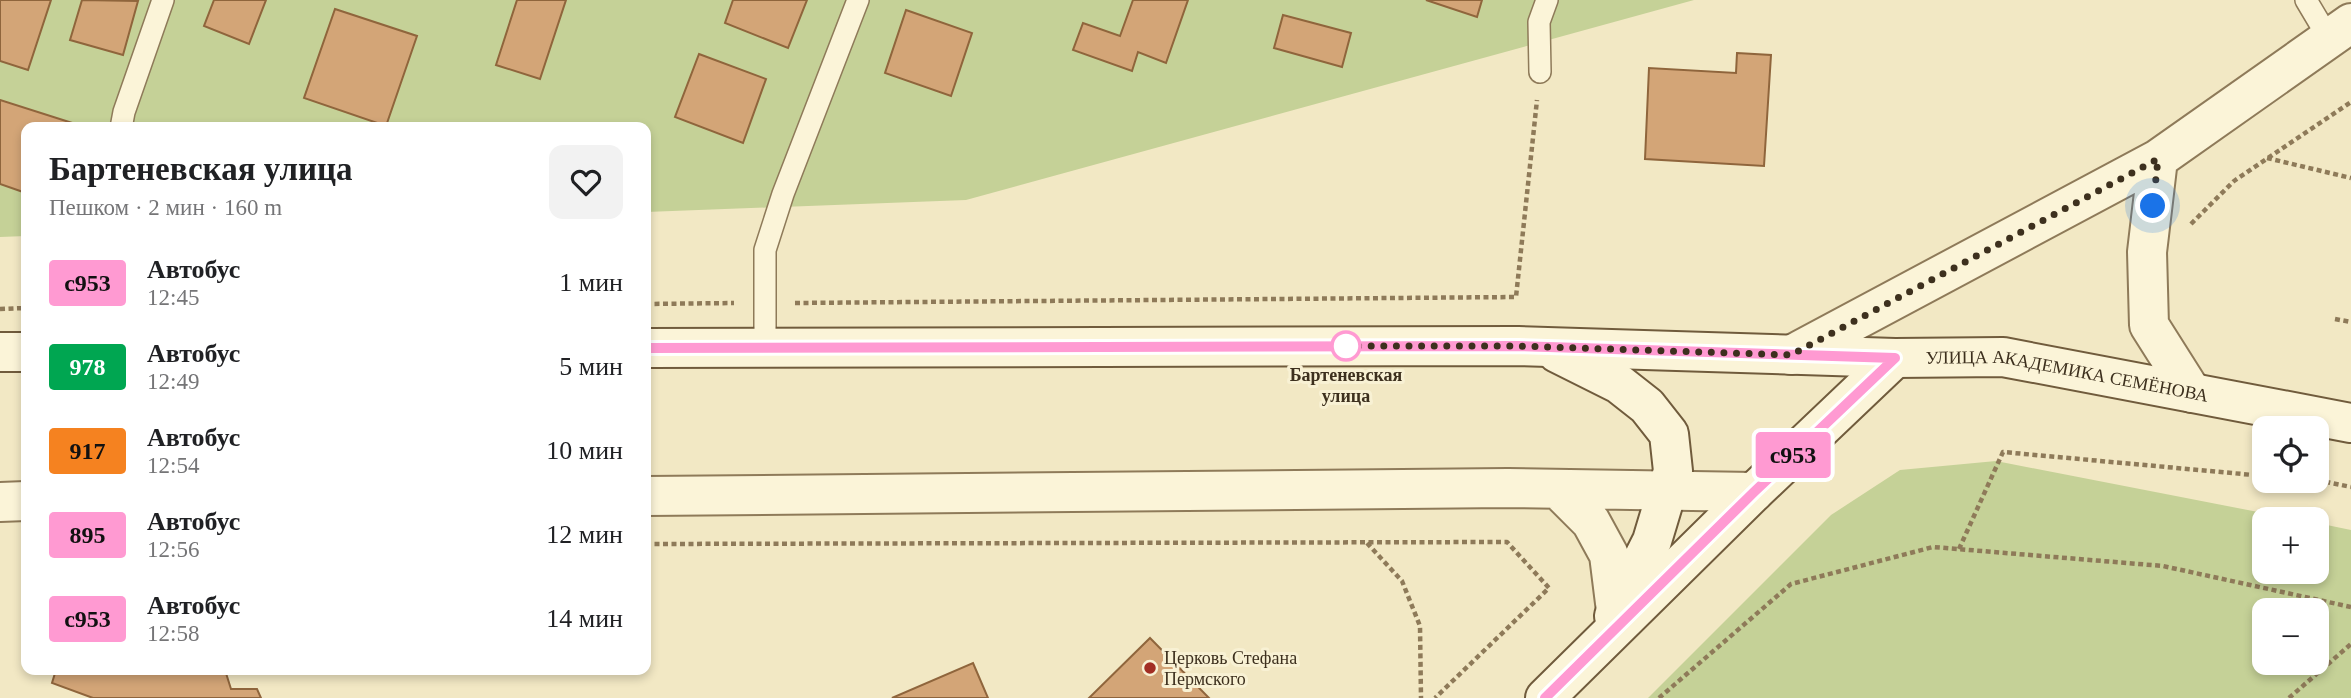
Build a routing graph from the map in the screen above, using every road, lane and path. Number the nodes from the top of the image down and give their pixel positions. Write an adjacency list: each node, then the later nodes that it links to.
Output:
1 (163, 0): 8 (lane)
2 (858, 0): 13 (lane)
3 (1547, 0): 6 (lane)
4 (2306, 0): 5 (lane)
5 (2340, 30): 10 (street)
6 (1540, 72): 13 (path)
7 (2351, 102): 9 (path)
8 (122, 122)
9 (2266, 158): 11 (path); 12 (path)
10 (2158, 159): 24 (street); 26 (street)
11 (2351, 178)
12 (2189, 226)
13 (765, 303): 14 (path); 19 (lane)
14 (651, 304)
15 (21, 308): 16 (path)
16 (0, 309)
17 (2335, 319): 18 (path)
18 (2351, 322)
19 (765, 347): 20 (street, УЛИЦА АКАДЕМИКА СЕМЁНОВА); 21 (street, УЛИЦА АКАДЕМИКА СЕМЁНОВА)
20 (1546, 347): 24 (street, УЛИЦА АКАДЕМИКА СЕМЁНОВА); 32 (street)
21 (651, 348)
22 (0, 352): 23 (street)
23 (21, 352)
24 (1791, 355): 25 (street, УЛИЦА АКАДЕМИКА СЕМЁНОВА)
25 (1895, 358): 26 (street, УЛИЦА АКАДЕМИКА СЕМЁНОВА); 33 (street)
26 (2192, 393): 27 (street, УЛИЦА АКАДЕМИКА СЕМЁНОВА)
27 (2351, 423)
28 (2252, 475): 39 (path)
29 (2329, 482): 30 (path)
30 (2351, 487)
31 (1558, 489): 32 (street); 34 (street); 41 (street)
32 (1668, 491): 33 (street); 41 (street)
33 (1754, 492): 41 (street)
34 (651, 496)
35 (0, 502): 36 (street)
36 (21, 502)
37 (1367, 542): 38 (path); 43 (path); 44 (path)
38 (651, 544)
39 (1959, 549): 40 (path); 46 (path)
40 (2351, 607)
41 (1608, 627): 45 (street)
42 (2351, 644): 47 (path)
43 (1421, 698)
44 (1435, 698)
45 (1545, 698)
46 (1659, 698)
47 (2289, 698)

